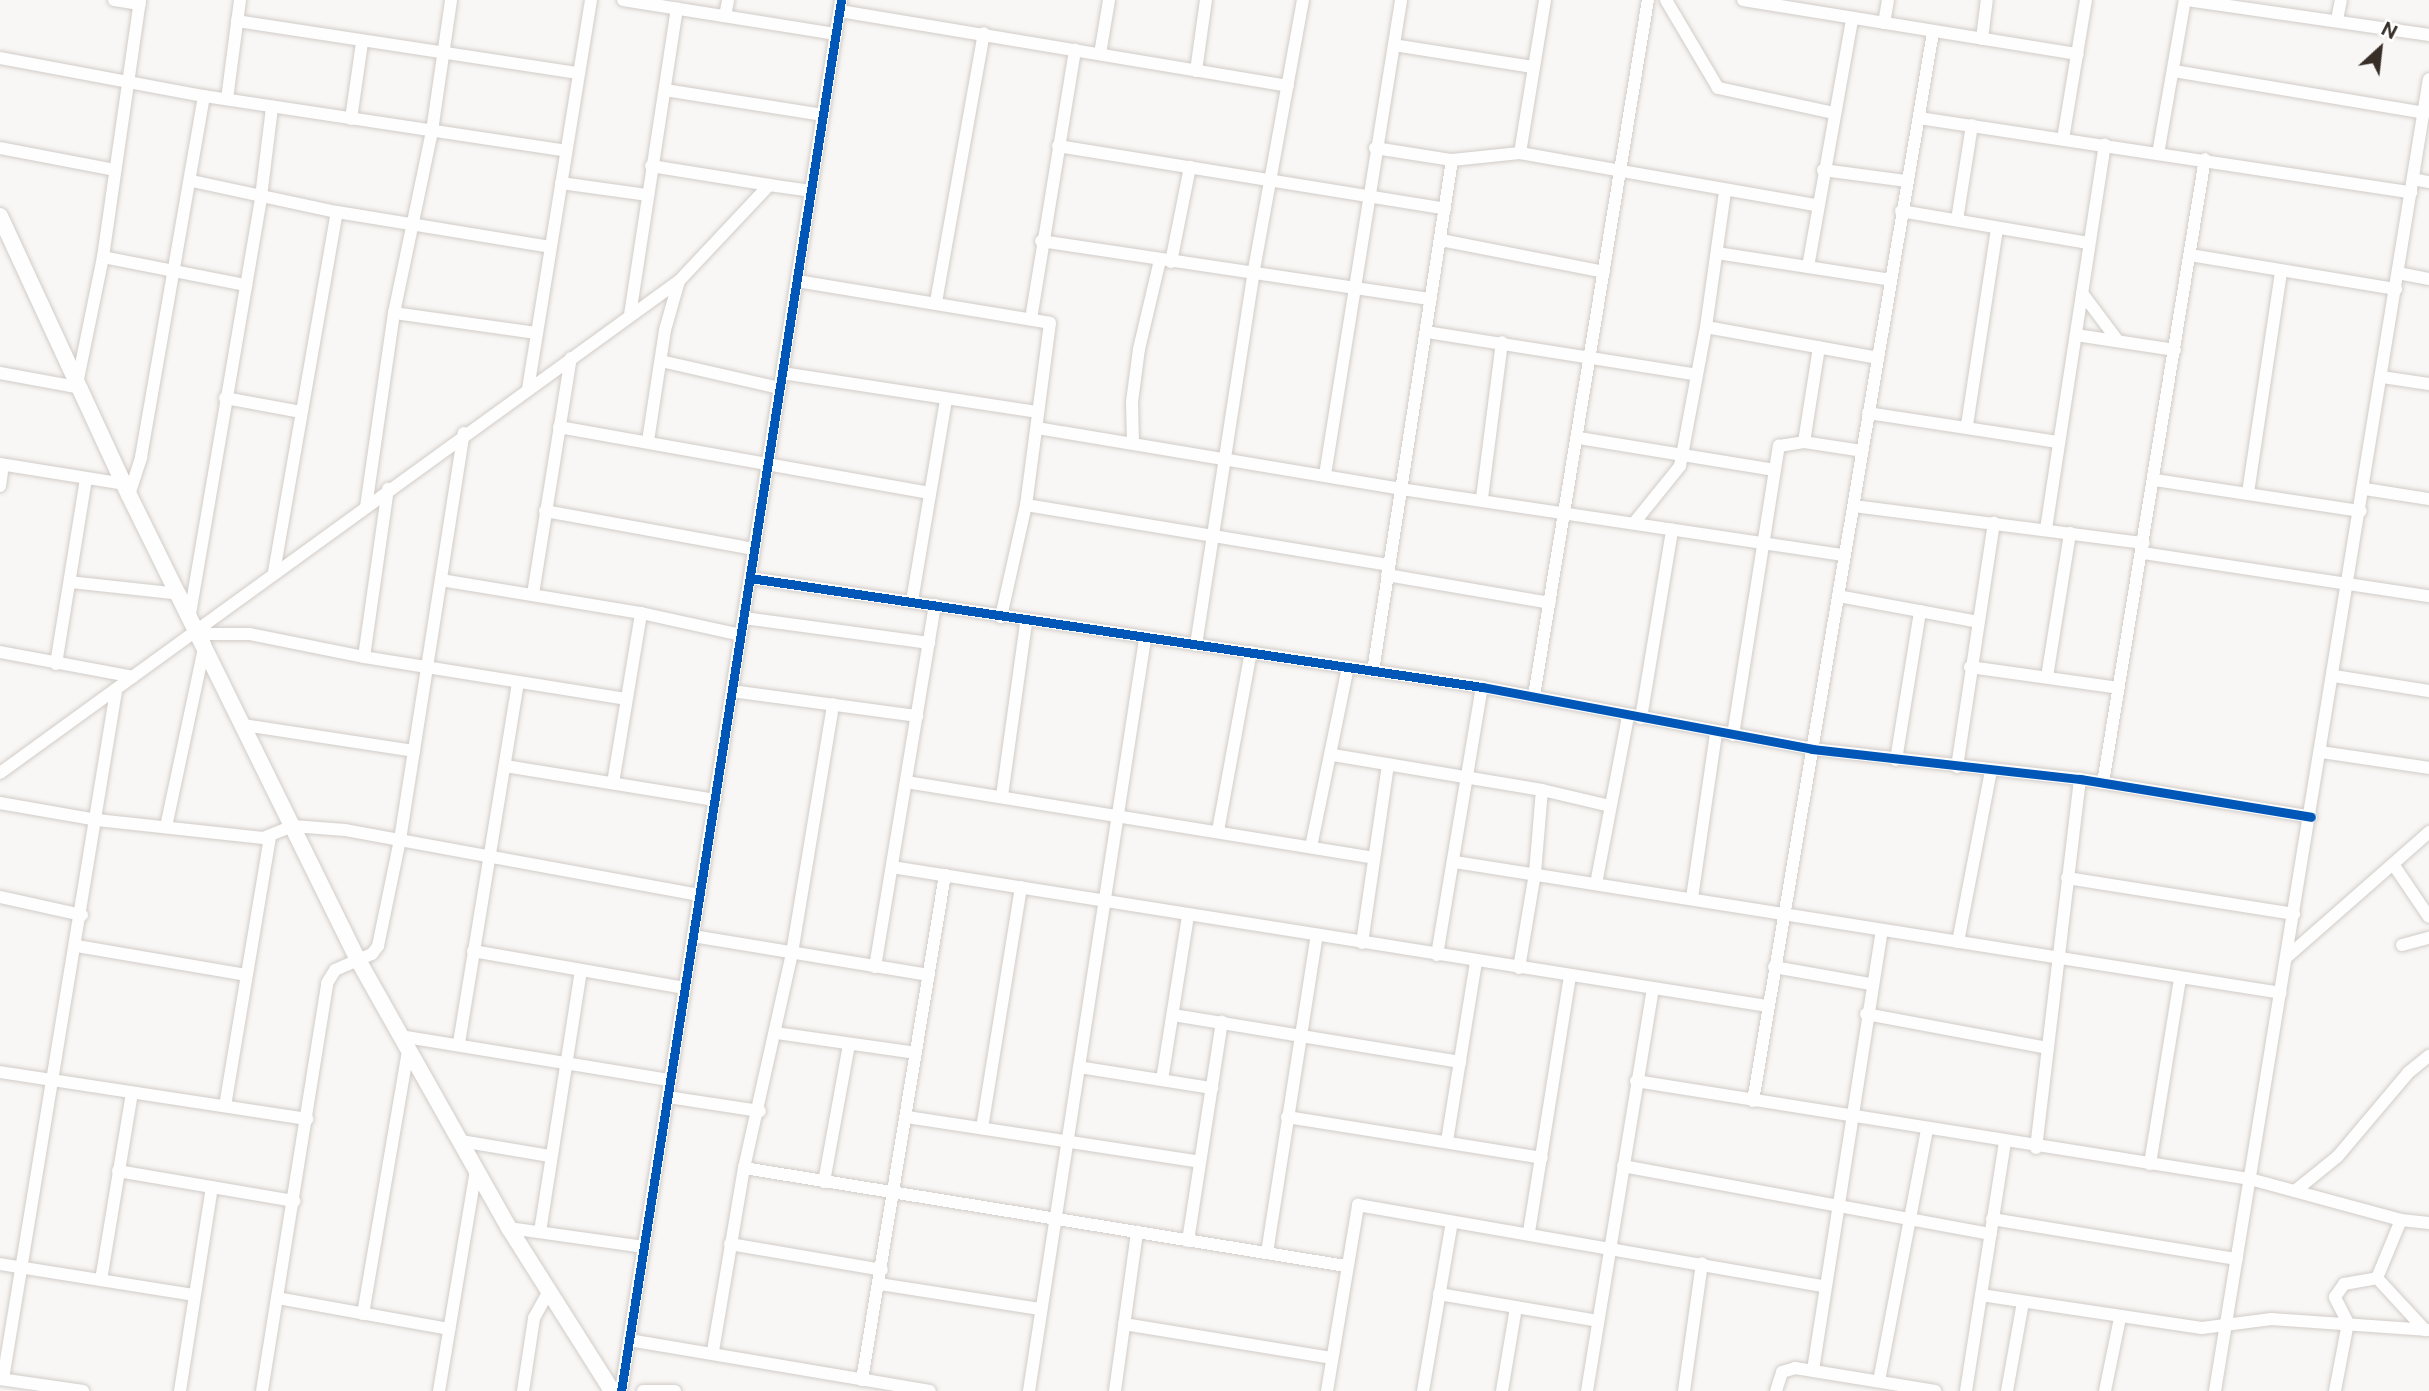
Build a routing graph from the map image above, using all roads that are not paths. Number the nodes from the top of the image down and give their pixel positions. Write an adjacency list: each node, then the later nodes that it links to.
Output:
1 (114, 0): 20 (street)
2 (240, 0): 27 (street)
3 (451, 0): 37 (street)
4 (591, 0): 44 (street)
5 (623, 0): 23 (street)
6 (728, 0): 24 (street)
7 (1109, 0): 38 (street)
8 (1206, 0): 42 (street)
9 (1303, 0): 46 (street)
10 (1401, 0): 35 (street)
11 (1545, 0): 41 (street)
12 (1648, 0): 73 (street)
13 (1666, 0): 52 (street)
14 (1888, 0): 28 (street)
15 (1987, 0): 33 (street)
16 (2086, 0): 39 (street)
17 (2186, 0): 21 (street); 43 (street)
18 (2341, 0): 26 (street)
19 (1751, 1): 25 (street)
20 (140, 2): 45 (street)
21 (2263, 4): 26 (street)
22 (841, 6): 30 (street); 31 (street)
23 (677, 9): 24 (street); 48 (street)
24 (726, 16): 31 (street)
25 (1852, 19): 28 (street); 52 (street)
26 (2337, 20): 32 (street)
27 (237, 21): 34 (street); 50 (street)
28 (1884, 23): 29 (street)
29 (1933, 32): 33 (street); 55 (street)
30 (984, 33): 36 (street); 117 (street)
31 (836, 34): 54 (street)
32 (2429, 36)
33 (1982, 39): 39 (street)
34 (362, 43): 37 (street); 56 (street)
35 (1394, 45): 41 (street); 63 (street)
36 (1075, 50): 38 (street); 61 (street)
37 (442, 54): 44 (street); 58 (street)
38 (1100, 54): 42 (street)
39 (2078, 54): 59 (street)
40 (0, 58): 45 (street)
41 (1533, 67): 65 (street)
42 (1196, 71): 46 (street)
43 (2174, 71): 53 (street); 66 (street)
44 (577, 73): 64 (street)
45 (130, 82): 49 (street); 71 (street)
46 (1288, 86): 74 (street)
47 (2428, 87): 53 (street)
48 (665, 90): 54 (street); 69 (street)
49 (204, 96): 50 (street); 75 (street)
50 (228, 100): 51 (street)
51 (272, 107): 56 (street); 85 (street)
52 (1834, 113): 72 (street)
53 (2424, 113): 80 (street)
54 (823, 115): 81 (street)
55 (1919, 118): 57 (street); 76 (street)
56 (351, 119): 58 (street)
57 (1972, 125): 59 (street); 91 (street)
58 (432, 131): 64 (street); 92 (street)
59 (2063, 138): 60 (street)
60 (2105, 145): 66 (street); 96 (street)
61 (1058, 146): 70 (street); 95 (street)
62 (0, 148): 71 (street)
63 (1375, 148): 68 (street); 84 (street)
64 (566, 151): 78 (street)
65 (1520, 153): 68 (street); 73 (street)
66 (2158, 154): 67 (street)
67 (2205, 159): 80 (street); 99 (street)
68 (1452, 160): 87 (street)
69 (651, 166): 79 (street); 83 (street)
70 (1189, 167): 74 (street); 101 (street)
71 (115, 170): 100 (street)
72 (1823, 170): 76 (street); 86 (street)
73 (1621, 172): 82 (street); 104 (street)
74 (1270, 180): 84 (street); 107 (street)
75 (192, 181): 85 (street); 103 (street)
76 (1907, 181): 88 (street)
77 (2429, 182): 80 (street)
78 (561, 183): 83 (street); 97 (street)
79 (769, 185): 81 (street); 110 (street)
80 (2412, 186): 106 (street)
81 (811, 191): 111 (street)
82 (1725, 191): 86 (street); 98 (street)
83 (648, 195): 119 (street)
84 (1369, 196): 87 (street); 114 (street)
85 (261, 197): 89 (street); 112 (street)
86 (1816, 205): 102 (street)
87 (1445, 209): 94 (street)
88 (1901, 211): 91 (street); 109 (street)
89 (337, 212): 92 (street); 143 (street)
90 (0, 216): 137 (main road)
91 (1957, 220): 93 (street)
92 (412, 224): 97 (street); 118 (street)
93 (1997, 228): 96 (street); 146 (street)
94 (1441, 240): 104 (street); 116 (street)
95 (1041, 241): 101 (street); 120 (street)
96 (2088, 243): 115 (street)
97 (550, 247): 122 (street)
98 (1717, 253): 102 (street); 121 (street)
99 (2190, 255): 105 (street); 128 (street)
100 (103, 257): 103 (street); 137 (street)
101 (1166, 261): 107 (street); 154 (street)
102 (1808, 267): 109 (street)
103 (175, 272): 112 (street); 165 (street)
104 (1604, 272): 131 (street)
105 (2281, 272): 113 (street); 170 (street)
106 (2398, 273): 108 (street); 113 (street)
107 (1253, 275): 114 (street); 157 (street)
108 (2429, 279)
109 (1891, 280): 130 (street)
110 (679, 281): 119 (street); 132 (street)
111 (797, 281): 117 (street); 134 (street)
112 (246, 285): 141 (street)
113 (2396, 289): 136 (street)
114 (1354, 290): 116 (street); 161 (street)
115 (2082, 293): 124 (street); 125 (street)
116 (1431, 299): 123 (street)
117 (936, 302): 120 (street)
118 (394, 313): 122 (street); 175 (street)
119 (630, 315): 129 (street)
120 (1031, 319): 144 (street)
121 (1706, 327): 127 (street); 135 (street)
122 (536, 332): 140 (street)
123 (1427, 332): 126 (street); 167 (street)
124 (2076, 335): 125 (street); 153 (street)
125 (2118, 341): 128 (street)
126 (1502, 342): 131 (street); 171 (street)
127 (1818, 347): 130 (street); 152 (street)
128 (2175, 350): 163 (street)
129 (571, 358): 140 (street); 147 (street)
130 (1878, 358): 145 (street)
131 (1589, 359): 135 (street); 150 (street)
132 (661, 361): 139 (street); 151 (street)
133 (0, 373): 137 (street)
134 (782, 373): 139 (street); 142 (street)
135 (1697, 375): 156 (street)
136 (2382, 377): 138 (street); 168 (street)
137 (80, 383): 165 (main road)
138 (2429, 384)
139 (780, 388): 159 (street)
140 (528, 389): 149 (street)
141 (225, 398): 143 (street); 204 (street)
142 (946, 399): 144 (street); 169 (street)
143 (301, 412): 190 (street)
144 (1038, 412): 148 (street)
145 (1868, 413): 146 (street); 155 (street)
146 (1967, 425): 153 (street)
147 (559, 427): 151 (street); 178 (street)
148 (1037, 428): 154 (street); 173 (street)
149 (464, 433): 166 (street); 192 (street)
150 (1579, 438): 156 (street); 176 (street)
151 (648, 441): 159 (street)
152 (1804, 442): 155 (street); 160 (street)
153 (2057, 442): 181 (street)
154 (1133, 443): 157 (street)
155 (1862, 451): 174 (street)
156 (1682, 456): 160 (street); 179 (street)
157 (1227, 457): 161 (street); 184 (street)
158 (2, 464): 162 (street); 164 (street)
159 (768, 464): 169 (street); 187 (street)
160 (1774, 470): 185 (street)
161 (1325, 475): 167 (street)
162 (86, 478): 165 (street); 193 (street)
163 (2155, 480): 170 (street); 186 (street)
164 (0, 486)
165 (127, 489): 195 (main road)
166 (388, 489): 175 (street); 216 (street)
167 (1401, 489): 171 (street); 189 (street)
168 (2365, 489): 172 (street); 177 (street)
169 (928, 493): 199 (street)
170 (2248, 493): 177 (street)
171 (1482, 498): 176 (street)
172 (2429, 499)
173 (1026, 505): 184 (street); 205 (street)
174 (1854, 506): 180 (street); 188 (street)
175 (366, 507): 190 (street)
176 (1567, 511): 179 (street); 200 (street)
177 (2361, 511): 194 (street)
178 (545, 512): 187 (street); 196 (street)
179 (1634, 523): 182 (street)
180 (1994, 523): 181 (street); 208 (street)
181 (2046, 529): 183 (street)
182 (1672, 530): 185 (street); 235 (street)
183 (2070, 533): 186 (street); 224 (street)
184 (1214, 537): 189 (street); 213 (street)
185 (1765, 545): 188 (street); 238 (street)
186 (2143, 548): 194 (street); 227 (street)
187 (754, 549): 191 (street)
188 (1844, 555): 197 (street)
189 (1388, 570): 200 (street); 221 (street)
190 (274, 572): 210 (street)
191 (750, 578): 199 (street); 206 (street)
192 (441, 580): 196 (street); 218 (street)
193 (70, 582): 195 (street); 217 (street)
194 (2349, 584): 198 (street); 222 (street)
195 (180, 594): 204 (main road)
196 (533, 594): 203 (street)
197 (1838, 596): 202 (street); 239 (street)
198 (2429, 596)
199 (912, 601): 201 (street)
200 (1550, 603): 231 (street)
201 (935, 605): 205 (street); 212 (street)
202 (1920, 611): 208 (street); 243 (street)
203 (641, 613): 209 (street); 232 (street)
204 (190, 614): 210 (main road)
205 (1001, 617): 207 (street)
206 (744, 618): 209 (street); 212 (street)
207 (1026, 622): 211 (street); 256 (street)
208 (1978, 622): 220 (street)
209 (741, 635): 229 (street)
210 (201, 636): 216 (street); 223 (street); 236 (main road); 264 (street)
211 (1145, 639): 213 (street); 260 (street)
212 (929, 643): 234 (street)
213 (1196, 645): 215 (street)
214 (0, 652): 217 (street)
215 (1251, 652): 219 (street); 265 (street)
216 (364, 657): 218 (street)
217 (56, 664): 223 (street)
218 (427, 667): 225 (street); 240 (street)
219 (1348, 667): 221 (street); 242 (street)
220 (1970, 667): 224 (street); 246 (street)
221 (1373, 671): 226 (street)
222 (2334, 676): 230 (street); 241 (street)
223 (133, 677): 228 (street)
224 (2047, 677): 227 (street)
225 (518, 682): 232 (street); 245 (street)
226 (1482, 687): 231 (street); 250 (street)
227 (2119, 688): 254 (street)
228 (116, 691): 249 (street); 262 (street)
229 (732, 691): 233 (street); 257 (street)
230 (2429, 691)
231 (1534, 696): 235 (street)
232 (626, 699): 253 (street)
233 (833, 704): 234 (street); 298 (street)
234 (917, 716): 252 (street)
235 (1634, 717): 237 (street); 259 (street)
236 (244, 724): 240 (street); 263 (main road)
237 (1716, 733): 238 (street); 282 (street)
238 (1733, 735): 239 (street)
239 (1812, 749): 243 (street); 284 (street)
240 (414, 751): 268 (street)
241 (2321, 752): 247 (street); 261 (street)
242 (1333, 755): 244 (street); 269 (street)
243 (1896, 760): 246 (street)
244 (1388, 765): 250 (street); 271 (street)
245 (505, 766): 253 (street); 270 (street)
246 (1957, 767): 248 (street)
247 (2429, 768)
248 (1991, 771): 251 (street); 293 (street)
249 (0, 773)
250 (1466, 779): 255 (street); 272 (street)
251 (2080, 779): 254 (street); 277 (street)
252 (906, 782): 256 (street); 273 (street)
253 (613, 783): 257 (street)
254 (2103, 783): 261 (street)
255 (1542, 790): 259 (street); 275 (street)
256 (1002, 796): 260 (street)
257 (715, 800): 280 (street)
258 (0, 803): 262 (street)
259 (1611, 807): 278 (street)
260 (1118, 814): 265 (street); 283 (street)
261 (2311, 817): 285 (street)
262 (97, 820): 264 (street); 286 (street)
263 (293, 826): 267 (street); 268 (street); 302 (main road)
264 (166, 827): 267 (street)
265 (1218, 831): 269 (street)
266 (2429, 832): 274 (street)
267 (270, 838): 308 (street)
268 (400, 840): 270 (street); 302 (street)
269 (1311, 847): 271 (street)
270 (490, 854): 280 (street); 297 (street)
271 (1373, 858): 294 (street)
272 (1455, 862): 275 (street); 299 (street)
273 (892, 867): 276 (street); 304 (street)
274 (2395, 867): 288 (street); 300 (street)
275 (1535, 873): 278 (street); 306 (street)
276 (944, 875): 279 (street); 309 (street)
277 (2067, 878): 285 (street); 301 (street)
278 (1597, 884): 282 (street)
279 (1021, 887): 283 (street); 346 (street)
280 (700, 895): 291 (street)
281 (0, 897): 286 (street)
282 (1692, 898): 284 (street)
283 (1103, 901): 287 (street); 330 (street)
284 (1784, 913): 289 (street); 305 (street)
285 (2294, 914): 300 (street)
286 (82, 915): 296 (street)
287 (1188, 915): 290 (street); 318 (street)
288 (2429, 917)
289 (1882, 931): 293 (street); 312 (street)
290 (1317, 935): 294 (street); 321 (street)
291 (693, 936): 298 (street); 313 (street)
292 (2429, 938): 295 (street)
293 (1958, 942): 301 (street)
294 (1362, 943): 299 (street)
295 (2402, 945)
296 (77, 946): 308 (street); 332 (street)
297 (473, 951): 307 (street); 322 (street)
298 (792, 953): 304 (street); 320 (street)
299 (1437, 955): 303 (street)
300 (2287, 956): 315 (street)
301 (2057, 957): 311 (street); 325 (street)
302 (358, 960): 323 (main road); 345 (street)
303 (1476, 962): 306 (street); 329 (street)
304 (876, 967): 309 (street)
305 (1774, 967): 312 (street); 316 (street)
306 (1518, 968): 310 (street)
307 (581, 970): 313 (street); 328 (street)
308 (246, 975): 340 (street)
309 (929, 975): 326 (street)
310 (1570, 977): 314 (street); 354 (street)
311 (2180, 978): 315 (street); 356 (street)
312 (1870, 984): 317 (street)
313 (685, 988): 333 (street)
314 (1653, 990): 316 (street); 335 (street)
315 (2281, 993): 361 (street)
316 (1768, 1006): 339 (street)
317 (1866, 1014): 325 (street); 342 (street)
318 (1173, 1015): 319 (street); 334 (street)
319 (1223, 1022): 321 (street); 336 (street)
320 (776, 1033): 324 (street); 341 (street)
321 (1300, 1035): 329 (street); 344 (street)
322 (459, 1042): 323 (street); 328 (street)
323 (404, 1043): 348 (main road); 402 (street)
324 (849, 1045): 326 (street); 362 (street)
325 (2048, 1048): 352 (street)
326 (916, 1053): 343 (street)
327 (2429, 1056): 364 (street)
328 (567, 1061): 333 (street); 353 (street)
329 (1460, 1062): 349 (street)
330 (1079, 1067): 334 (street); 350 (street)
331 (0, 1072): 332 (street)
332 (51, 1080): 337 (street); 387 (street)
333 (670, 1080): 338 (street)
334 (1162, 1080): 336 (street)
335 (1636, 1082): 339 (street); 357 (street)
336 (1212, 1088): 355 (street)
337 (132, 1093): 340 (street); 360 (street)
338 (668, 1097): 341 (street); 382 (street)
339 (1753, 1101): 342 (street)
340 (225, 1106): 345 (street)
341 (760, 1111): 358 (street)
342 (1851, 1115): 347 (street); 367 (street)
343 (907, 1117): 346 (street); 365 (street)
344 (1287, 1117): 349 (street); 383 (street)
345 (307, 1119): 366 (street)
346 (982, 1128): 350 (street)
347 (1927, 1129): 351 (street); 372 (street)
348 (461, 1141): 353 (street); 359 (main road)
349 (1447, 1141): 354 (street)
350 (1068, 1142): 355 (street); 368 (street)
351 (2005, 1143): 352 (street); 369 (street)
352 (2036, 1148): 356 (street)
353 (550, 1156): 375 (street)
354 (1542, 1158): 377 (street)
355 (1200, 1162): 379 (street)
356 (2150, 1164): 361 (street)
357 (1623, 1166): 367 (street); 381 (street)
358 (744, 1168): 362 (street); 380 (street)
359 (476, 1169): 374 (main road); 408 (street)
360 (118, 1171): 363 (street); 391 (street)
361 (2250, 1179): 364 (street); 384 (street)
362 (824, 1182): 365 (street)
363 (212, 1187): 366 (street); 396 (street)
364 (2295, 1191): 370 (street)
365 (895, 1193): 368 (street); 389 (street)
366 (293, 1201): 398 (street)
367 (1838, 1207): 372 (street); 393 (street)
368 (1055, 1219): 376 (street); 401 (street)
369 (1992, 1220): 378 (street); 384 (street)
370 (2401, 1220): 373 (street); 390 (street)
371 (1451, 1222): 377 (street); 388 (street); 395 (street)
372 (1912, 1222): 378 (street); 416 (street)
373 (2429, 1223)
374 (509, 1228): 375 (street); 394 (main road)
375 (540, 1232): 382 (street)
376 (1137, 1232): 379 (street); 406 (street)
377 (1529, 1232): 381 (street)
378 (1991, 1234): 397 (street)
379 (1188, 1241): 383 (street)
380 (730, 1244): 389 (street); 411 (street)
381 (1612, 1246): 385 (street); 404 (street)
382 (644, 1247): 410 (street)
383 (1267, 1253): 388 (street)
384 (2237, 1259): 407 (street)
385 (1702, 1263): 393 (street); 434 (street)
386 (0, 1264): 387 (street)
387 (20, 1266): 391 (street); 414 (street)
388 (1346, 1266): 412 (street)
389 (883, 1270): 392 (street)
390 (2377, 1278): 405 (street); 409 (street)
391 (101, 1280): 396 (street)
392 (880, 1284): 401 (street); 415 (street)
393 (1824, 1286): 413 (street)
394 (548, 1293): 422 (street); 423 (main road)
395 (1439, 1294): 400 (street); 431 (street)
396 (194, 1295): 419 (street)
397 (1981, 1295): 399 (street); 437 (street)
398 (277, 1298): 402 (street); 420 (street)
399 (2023, 1302): 403 (street); 438 (street)
400 (1516, 1307): 404 (street); 432 (street)
401 (1040, 1309): 428 (street)
402 (363, 1314): 408 (street)
403 (2120, 1318): 407 (street); 439 (street)
404 (1598, 1321): 433 (street)
405 (2348, 1322): 407 (street); 409 (street); 441 (street)
406 (1124, 1324): 412 (street); 429 (street)
407 (2225, 1328): 440 (street)
408 (449, 1329): 421 (street)
409 (2427, 1330)
410 (629, 1340): 411 (street); 424 (street)
411 (713, 1351): 415 (street)
412 (1331, 1358): 430 (street)
413 (1814, 1370): 416 (street); 435 (street)
414 (1, 1379): 418 (street)
415 (862, 1380): 417 (street)
416 (1879, 1381): 436 (street)
417 (911, 1390): 427 (street)
418 (82, 1391)
419 (180, 1391)
420 (262, 1391)
421 (439, 1391)
422 (523, 1391)
423 (612, 1391)
424 (621, 1391)
425 (643, 1391): 426 (street)
426 (675, 1391)
427 (930, 1391)
428 (1029, 1391)
429 (1115, 1391)
430 (1327, 1391)
431 (1423, 1391)
432 (1502, 1391)
433 (1587, 1391)
434 (1684, 1391)
435 (1776, 1391)
436 (1935, 1391)
437 (1966, 1391)
438 (2007, 1391)
439 (2105, 1391)
440 (2215, 1391)
441 (2335, 1391)

